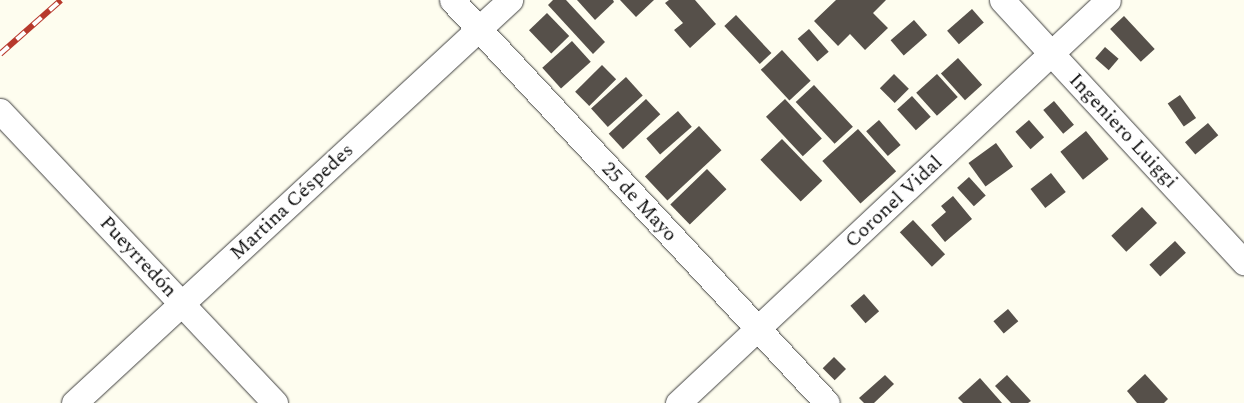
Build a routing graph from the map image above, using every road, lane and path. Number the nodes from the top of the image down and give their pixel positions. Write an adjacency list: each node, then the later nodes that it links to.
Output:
1 (452, 0): 5 (street, 25 de Mayo)
2 (510, 0): 5 (street, Martina Céspedes)
3 (1002, 0): 6 (street, Ingeniero Luiggi)
4 (1108, 0): 6 (street, Coronel Vidal)
5 (478, 29): 9 (street, Martina Céspedes); 10 (street, 25 de Mayo)
6 (1052, 54): 8 (street, Ingeniero Luiggi); 10 (street, Coronel Vidal)
7 (0, 111): 9 (street, Pueyrredón)
8 (1244, 262)
9 (183, 304): 11 (street, Martina Céspedes); 12 (street, Pueyrredón)
10 (759, 330): 13 (street, Coronel Vidal); 14 (street, 25 de Mayo)
11 (74, 403)
12 (275, 403)
13 (678, 403)
14 (827, 403)

